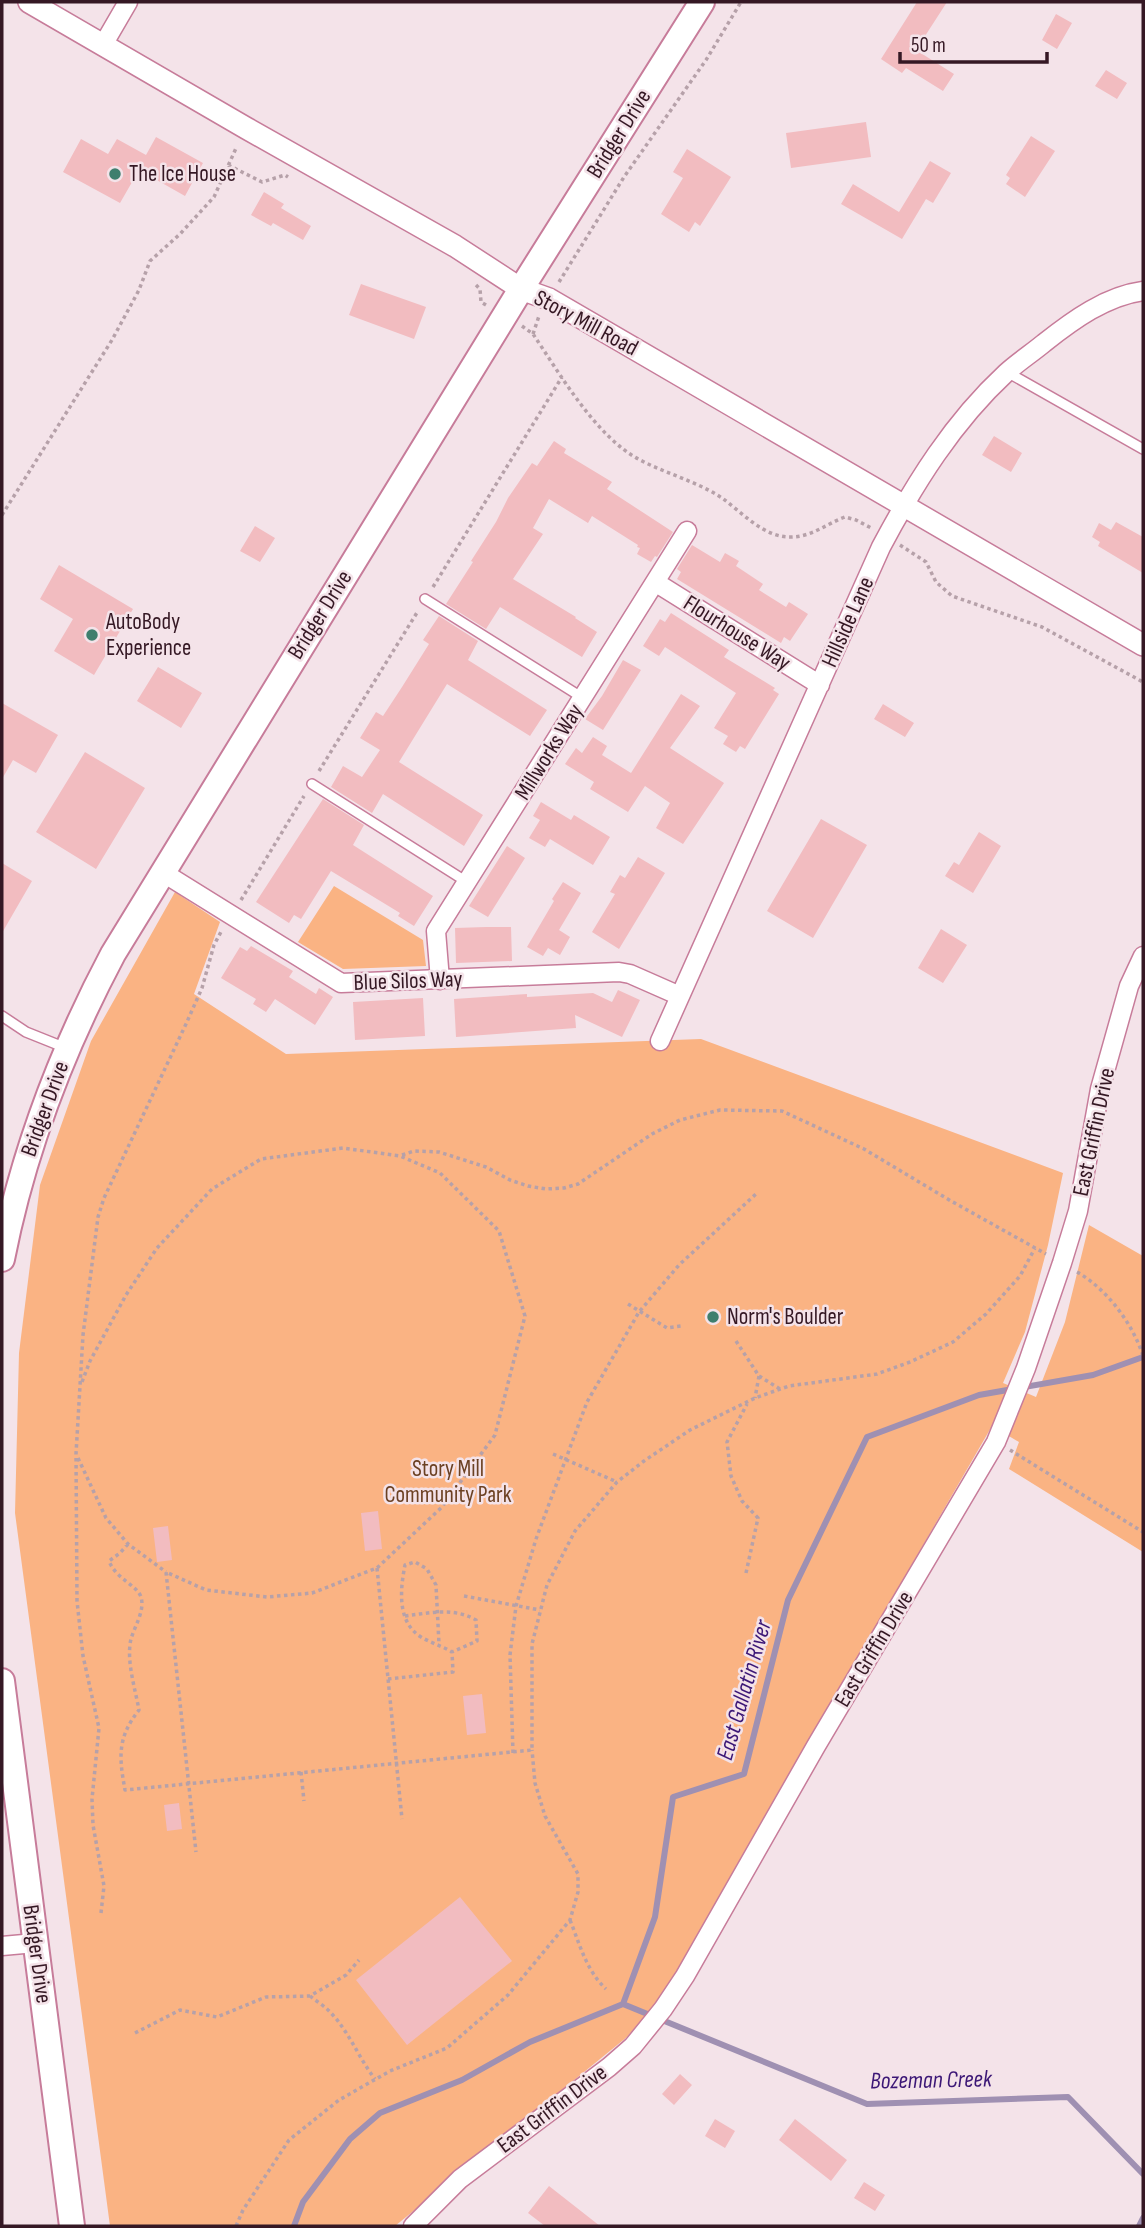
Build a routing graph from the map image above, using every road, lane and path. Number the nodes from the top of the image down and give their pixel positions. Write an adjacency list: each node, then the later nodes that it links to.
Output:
1 (29, 2): 5 (street, Story Mill Road)
2 (128, 2): 5 (street)
3 (702, 2): 10 (main road, Bridger Drive)
4 (741, 2): 12 (path)
5 (103, 45): 6 (street, Story Mill Road)
6 (246, 128): 7 (path); 10 (street, Story Mill Road)
7 (228, 165): 8 (path); 18 (path)
8 (295, 180)
9 (474, 284): 13 (path)
10 (521, 289): 12 (street, Story Mill Road); 13 (main road, Bridger Drive)
11 (1143, 291): 14 (street, Hillside Lane)
12 (549, 299): 15 (path); 17 (street, Story Mill Road)
13 (506, 315): 28 (main road, Bridger Drive)
14 (1007, 372): 16 (lane); 17 (street, Hillside Lane)
15 (562, 377): 20 (path); 22 (path)
16 (1143, 449)
17 (903, 505): 20 (street, Hillside Lane); 23 (street, Story Mill Road)
18 (2, 515)
19 (687, 531): 21 (street, Millworks Way)
20 (887, 537): 24 (path); 25 (street, Hillside Lane)
21 (655, 582): 25 (street, Flourhouse Way); 26 (street, Millworks Way)
22 (425, 600): 26 (lane); 27 (path)
23 (1143, 645)
24 (1143, 682)
25 (820, 685): 33 (street, Hillside Lane)
26 (583, 698): 29 (street, Millworks Way)
27 (312, 784): 29 (lane); 30 (path)
28 (162, 872): 30 (street, Blue Silos Way); 36 (main road, Bridger Drive)
29 (467, 881): 32 (street, Millworks Way)
30 (232, 914): 32 (street, Blue Silos Way); 49 (path)
31 (1143, 956): 42 (street, East Griffin Drive)
32 (440, 980): 33 (street, Blue Silos Way)
33 (680, 996): 35 (street, Hillside Lane)
34 (2, 1016): 36 (lane)
35 (660, 1041)
36 (67, 1049): 39 (main road, Bridger Drive)
37 (400, 1156): 40 (path); 49 (path); 60 (path)
38 (757, 1193): 44 (path)
39 (6, 1217): 41 (main road, Bridger Drive)
40 (1035, 1248): 42 (path); 50 (path)
41 (2, 1259)
42 (1062, 1263): 47 (path); 53 (street, East Griffin Drive)
43 (628, 1304): 44 (path)
44 (639, 1312): 45 (path); 56 (path)
45 (681, 1326)
46 (736, 1341): 48 (path)
47 (1143, 1356)
48 (759, 1376): 50 (path); 51 (path)
49 (80, 1387): 54 (path)
50 (780, 1389): 51 (path)
51 (755, 1398): 52 (path)
52 (748, 1402): 57 (path); 62 (path)
53 (996, 1442): 58 (path); 91 (street, East Griffin Drive)
54 (76, 1454): 59 (path); 80 (path)
55 (553, 1454): 56 (path)
56 (565, 1459): 57 (path); 64 (path)
57 (617, 1482): 65 (path)
58 (1143, 1532)
59 (128, 1544): 61 (path); 76 (path)
60 (377, 1568): 61 (path); 70 (path)
61 (166, 1572): 76 (path)
62 (746, 1573)
63 (464, 1596): 64 (path)
64 (516, 1606): 65 (path); 73 (path)
65 (540, 1610): 72 (path)
66 (438, 1612): 67 (path); 67 (path); 68 (path); 69 (path)
67 (405, 1616): 68 (path)
68 (439, 1644): 69 (path)
69 (452, 1652): 70 (path)
70 (388, 1679): 74 (path)
71 (2, 1681): 82 (main road, Bridger Drive)
72 (532, 1750): 73 (path); 81 (path)
73 (513, 1753): 74 (path)
74 (397, 1762): 75 (path); 78 (path)
75 (301, 1772): 76 (path); 77 (path)
76 (189, 1784): 79 (path)
77 (304, 1801)
78 (402, 1819)
79 (197, 1852)
80 (102, 1913)
81 (570, 1920): 85 (path); 88 (path)
82 (35, 1943): 83 (street); 89 (main road, Bridger Drive)
83 (2, 1946)
84 (359, 1960): 86 (path)
85 (606, 1989)
86 (310, 1996): 87 (path); 88 (path)
87 (135, 2033)
88 (375, 2079): 90 (path)
89 (72, 2226)
90 (236, 2226)
91 (413, 2226)

